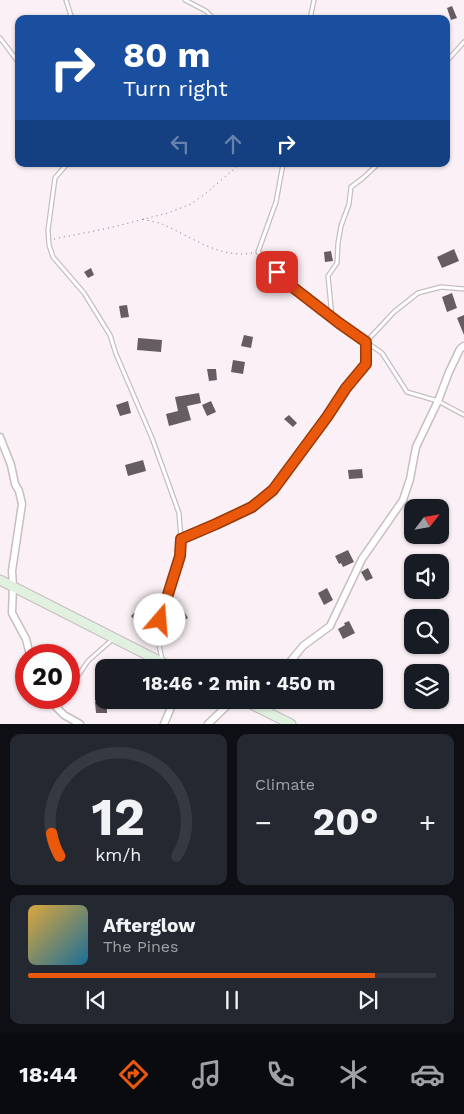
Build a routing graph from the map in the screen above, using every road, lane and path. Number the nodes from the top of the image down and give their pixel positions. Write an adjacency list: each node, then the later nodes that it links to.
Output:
1 (66, 0): 4 (lane)
2 (185, 0): 5 (lane)
3 (314, 0): 6 (lane)
4 (71, 15)
5 (210, 15)
6 (311, 15)
7 (0, 38): 9 (lane)
8 (464, 42): 10 (lane)
9 (15, 57)
10 (450, 58)
11 (64, 167): 16 (lane)
12 (237, 167): 15 (path)
13 (282, 167): 17 (lane)
14 (375, 167): 19 (lane)
15 (142, 219): 16 (path); 17 (path)
16 (48, 241): 25 (lane)
17 (258, 252): 19 (lane)
18 (464, 289): 20 (lane)
19 (332, 317): 20 (lane)
20 (366, 342): 22 (lane); 25 (lane)
21 (464, 346): 22 (street)
22 (438, 401): 23 (lane); 32 (street)
23 (464, 414)
24 (0, 437): 27 (street)
25 (181, 539): 31 (lane)
26 (0, 580): 27 (street)
27 (13, 586): 28 (street); 29 (street)
28 (114, 638): 30 (street); 33 (lane)
29 (27, 644)
30 (152, 659)
31 (162, 659)
32 (292, 659)
33 (80, 673)
34 (58, 709): 38 (street)
35 (170, 709): 39 (street)
36 (224, 709): 40 (street)
37 (261, 709): 41 (street)
38 (80, 724)
39 (164, 724)
40 (208, 724)
41 (291, 724)

